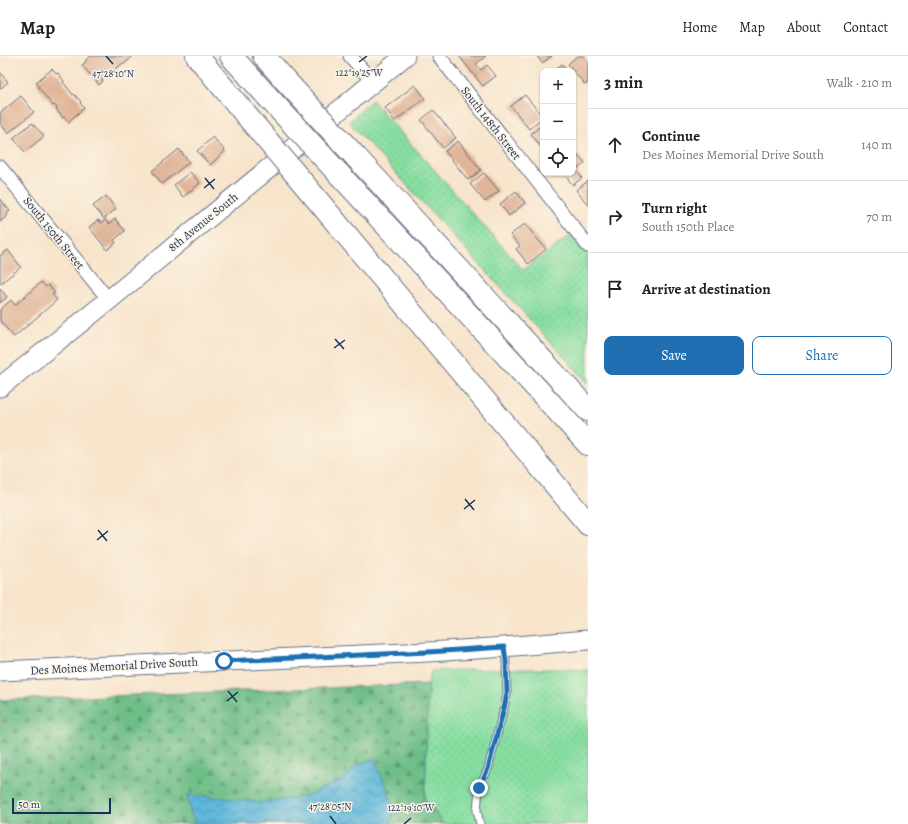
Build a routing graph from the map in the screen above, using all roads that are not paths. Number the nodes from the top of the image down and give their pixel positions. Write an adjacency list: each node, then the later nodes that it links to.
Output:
1 (197, 56): 14 (highway, bridge)
2 (231, 56): 13 (highway, bridge)
3 (264, 56): 12 (highway, bridge)
4 (350, 56): 7 (street)
5 (405, 56): 7 (main road, 8th Avenue South)
6 (439, 56): 9 (street, South 148th Street)
7 (373, 82): 10 (main road, 8th Avenue South)
8 (0, 167): 10 (street, South 150th Street)
9 (588, 246)
10 (109, 300): 11 (main road, 8th Avenue South)
11 (0, 387)
12 (588, 410)
13 (588, 444)
14 (566, 496): 15 (highway); 16 (highway)
15 (588, 516)
16 (588, 524)
17 (588, 640): 18 (main road, Des Moines Memorial Drive South)
18 (504, 647): 19 (main road, Des Moines Memorial Drive South); 20 (lane)
19 (0, 671)
20 (480, 824)

